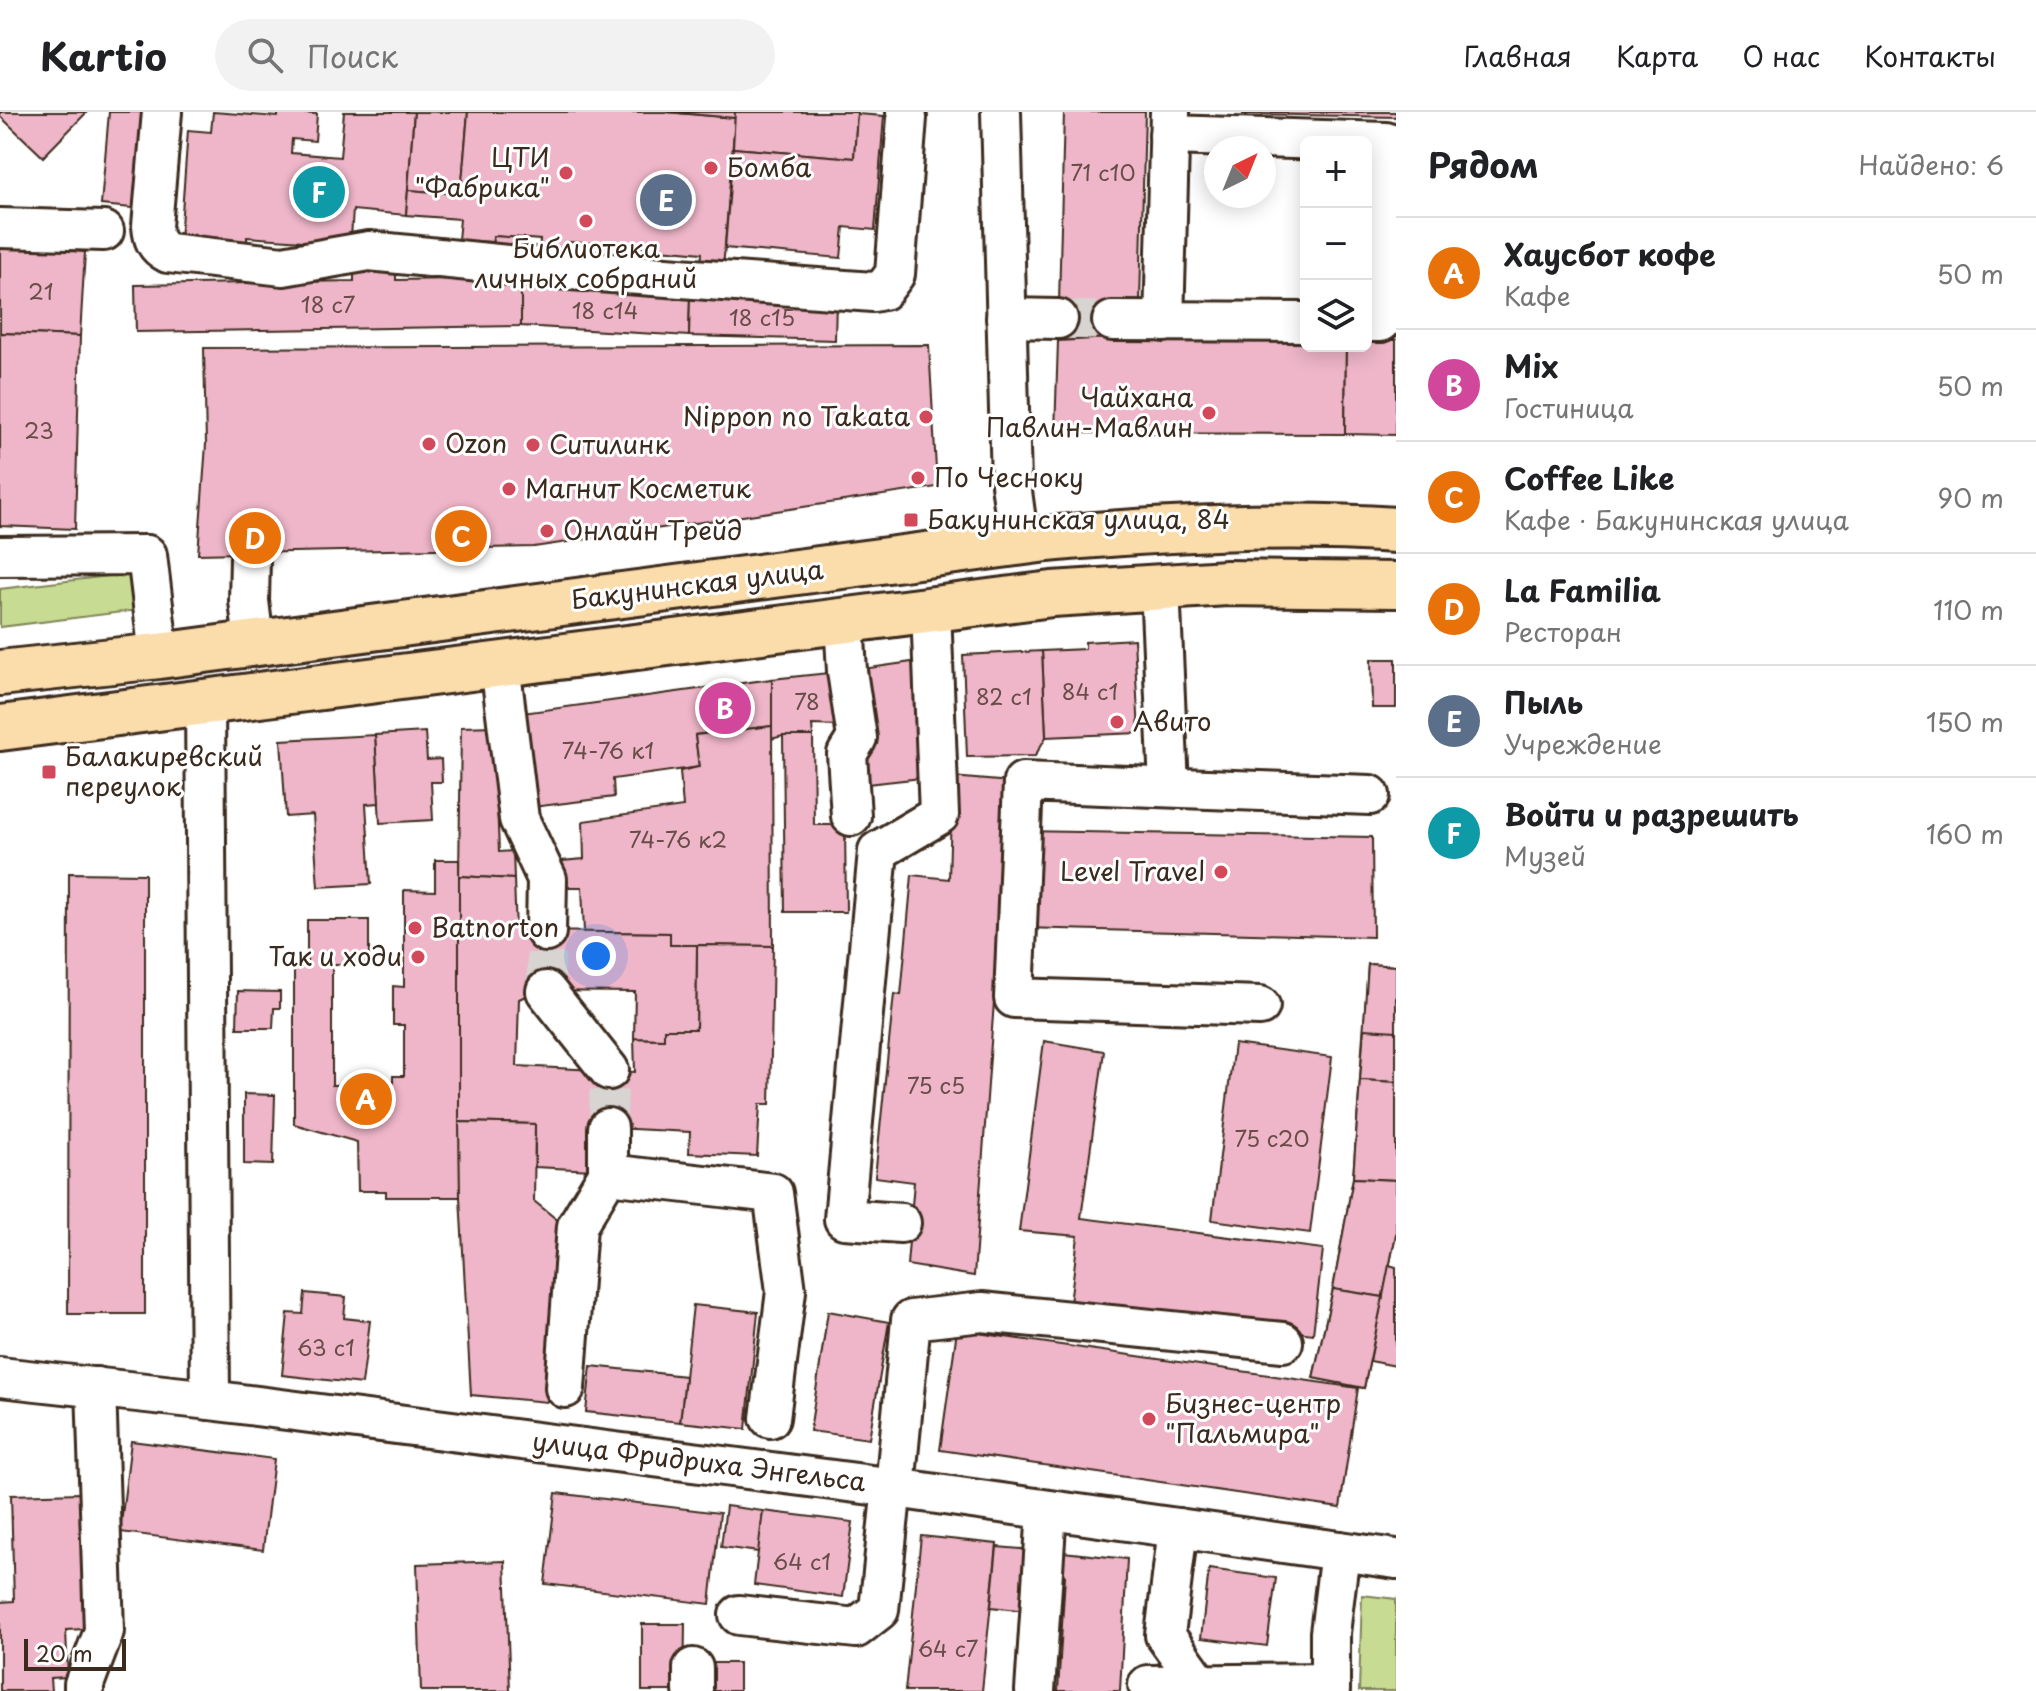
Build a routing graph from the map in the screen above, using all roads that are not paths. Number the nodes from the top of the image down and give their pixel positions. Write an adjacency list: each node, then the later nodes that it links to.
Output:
1 (162, 112): 2 (street)
2 (906, 112)
3 (1001, 112): 7 (street)
4 (1170, 124): 10 (street); 12 (street)
5 (0, 228): 6 (street)
6 (104, 231)
7 (1006, 318): 8 (street); 14 (street)
8 (1058, 319)
9 (1112, 321): 10 (street)
10 (1164, 322): 11 (street)
11 (1300, 322)
12 (1372, 322)
13 (1396, 530): 14 (main road, Бакунинская улица)
14 (1019, 543): 21 (main road, Бакунинская улица)
15 (0, 556): 22 (street)
16 (250, 558): 21 (street)
17 (1396, 585): 18 (main road, Бакунинская улица)
18 (1160, 586): 19 (main road, Бакунинская улица); 27 (street)
19 (931, 609): 20 (main road, Бакунинская улица); 36 (street)
20 (844, 621): 23 (main road, Бакунинская улица); 29 (street)
21 (254, 642): 22 (main road, Бакунинская улица)
22 (159, 656): 24 (main road, Бакунинская улица)
23 (500, 664): 25 (main road, Бакунинская улица); 30 (street)
24 (0, 673)
25 (205, 700): 26 (main road, Бакунинская улица); 41 (street)
26 (0, 728)
27 (1169, 787): 28 (street); 32 (street)
28 (1370, 795)
29 (851, 816)
30 (546, 932)
31 (546, 991): 33 (street)
32 (1260, 1006)
33 (609, 1070)
34 (608, 1128): 35 (street)
35 (608, 1174): 40 (street); 42 (street)
36 (901, 1223)
37 (1283, 1342): 43 (street)
38 (0, 1377): 39 (street, улица Фридриха Энгельса)
39 (96, 1387): 41 (street, улица Фридриха Энгельса); 52 (street)
40 (565, 1388)
41 (210, 1400): 43 (street, улица Фридриха Энгельса)
42 (770, 1418)
43 (893, 1487): 44 (street, улица Фридриха Энгельса); 48 (street)
44 (1047, 1510): 45 (street, улица Фридриха Энгельса); 53 (street)
45 (1178, 1528): 46 (street, улица Фридриха Энгельса); 51 (street)
46 (1340, 1551): 47 (street, улица Фридриха Энгельса); 50 (street)
47 (1396, 1559)
48 (739, 1615)
49 (1148, 1685): 51 (street)
50 (1330, 1687): 51 (street)
51 (1200, 1688)
52 (84, 1691)
53 (1035, 1691)

